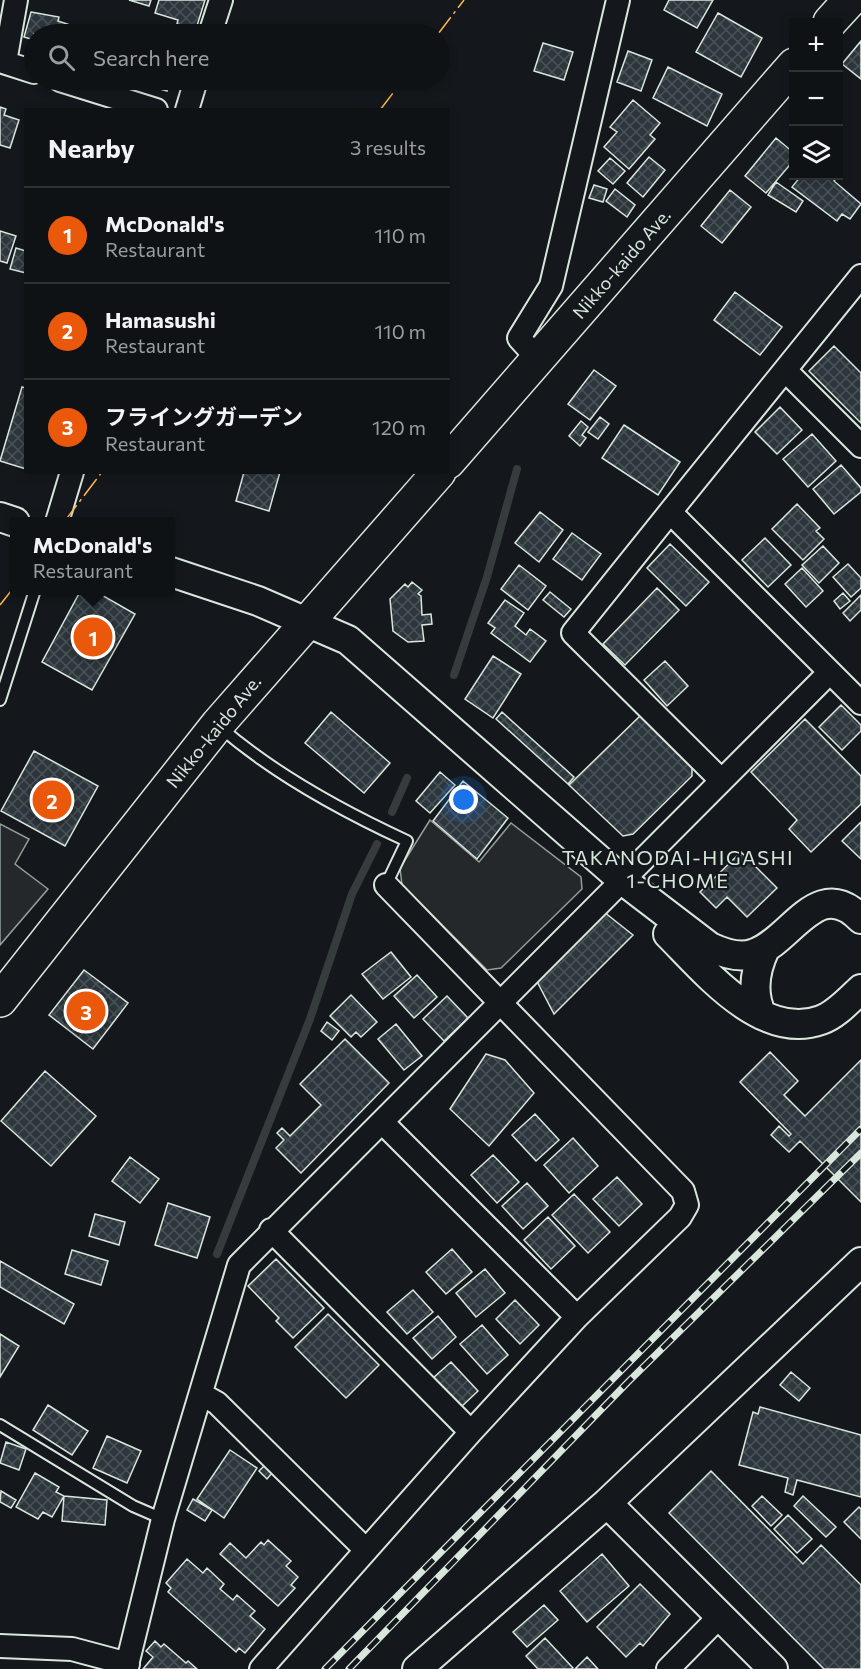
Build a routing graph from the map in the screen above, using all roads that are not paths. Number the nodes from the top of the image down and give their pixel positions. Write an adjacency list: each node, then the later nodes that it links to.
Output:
1 (16, 0): 7 (street)
2 (221, 0): 6 (street)
3 (618, 0): 15 (street)
4 (849, 0): 5 (highway)
5 (833, 18)
6 (213, 24)
7 (2, 62): 8 (street)
8 (24, 69)
9 (789, 71): 15 (highway, Nikko-kaido Ave.)
10 (92, 90): 12 (street)
11 (193, 90): 13 (street)
12 (150, 108)
13 (188, 108)
14 (861, 276): 16 (street)
15 (539, 360): 18 (highway, Nikko-kaido Ave.)
16 (785, 370): 17 (street); 21 (street)
17 (861, 446)
18 (450, 460)
19 (71, 474): 22 (street)
20 (437, 474): 25 (highway, Nikko-kaido Ave.)
21 (670, 513): 26 (street); 30 (street)
22 (58, 517)
23 (175, 573): 25 (street)
24 (34, 595): 27 (lane)
25 (308, 621): 29 (highway, Nikko-kaido Ave.); 32 (street)
26 (830, 672): 28 (street); 30 (street)
27 (0, 700)
28 (861, 703)
29 (218, 724): 31 (lane); 36 (highway, Nikko-kaido Ave.)
30 (721, 780): 32 (street)
31 (386, 885): 37 (street)
32 (630, 886): 34 (street); 37 (street); 38 (street)
33 (861, 919): 34 (street)
34 (765, 949): 38 (street)
35 (861, 988): 38 (street)
36 (0, 1000)
37 (502, 1003): 39 (street); 42 (street)
38 (762, 1015)
39 (383, 1123): 40 (street); 42 (street)
40 (271, 1230): 43 (street); 45 (street)
41 (861, 1262): 46 (street)
42 (577, 1317): 45 (street)
43 (201, 1394): 47 (street); 48 (street)
44 (0, 1425): 47 (lane)
45 (471, 1432): 48 (street)
46 (607, 1503): 49 (street); 53 (street)
47 (164, 1520): 51 (street)
48 (366, 1550): 52 (street)
49 (720, 1616): 54 (street); 55 (street)
50 (0, 1646): 51 (street)
51 (127, 1666)
52 (261, 1669)
53 (417, 1669)
54 (668, 1669)
55 (773, 1669)

